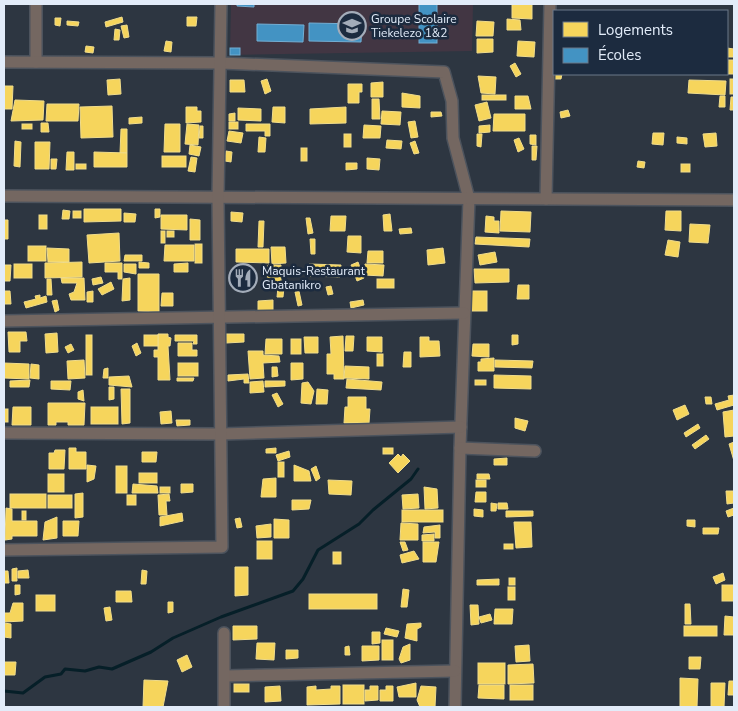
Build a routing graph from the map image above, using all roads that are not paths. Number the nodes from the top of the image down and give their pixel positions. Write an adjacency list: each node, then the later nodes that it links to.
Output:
1 (36, 4): 5 (street)
2 (221, 4): 6 (street)
3 (550, 4): 10 (street)
4 (4, 62): 5 (street)
5 (36, 62): 6 (street)
6 (221, 63): 8 (street); 9 (street)
7 (4, 196): 8 (street)
8 (218, 198): 9 (street); 13 (street)
9 (469, 199): 10 (street); 12 (street)
10 (546, 199): 11 (street)
11 (734, 200)
12 (464, 313): 13 (street); 15 (street)
13 (220, 318): 14 (street); 17 (street)
14 (4, 321)
15 (461, 427): 17 (street); 18 (street)
16 (4, 433): 17 (street)
17 (221, 434): 20 (street)
18 (460, 448): 19 (street); 22 (street)
19 (534, 451)
20 (4, 550)
21 (224, 632): 23 (street)
22 (455, 671): 23 (street); 25 (street)
23 (225, 676): 24 (street)
24 (224, 707)
25 (455, 707)

